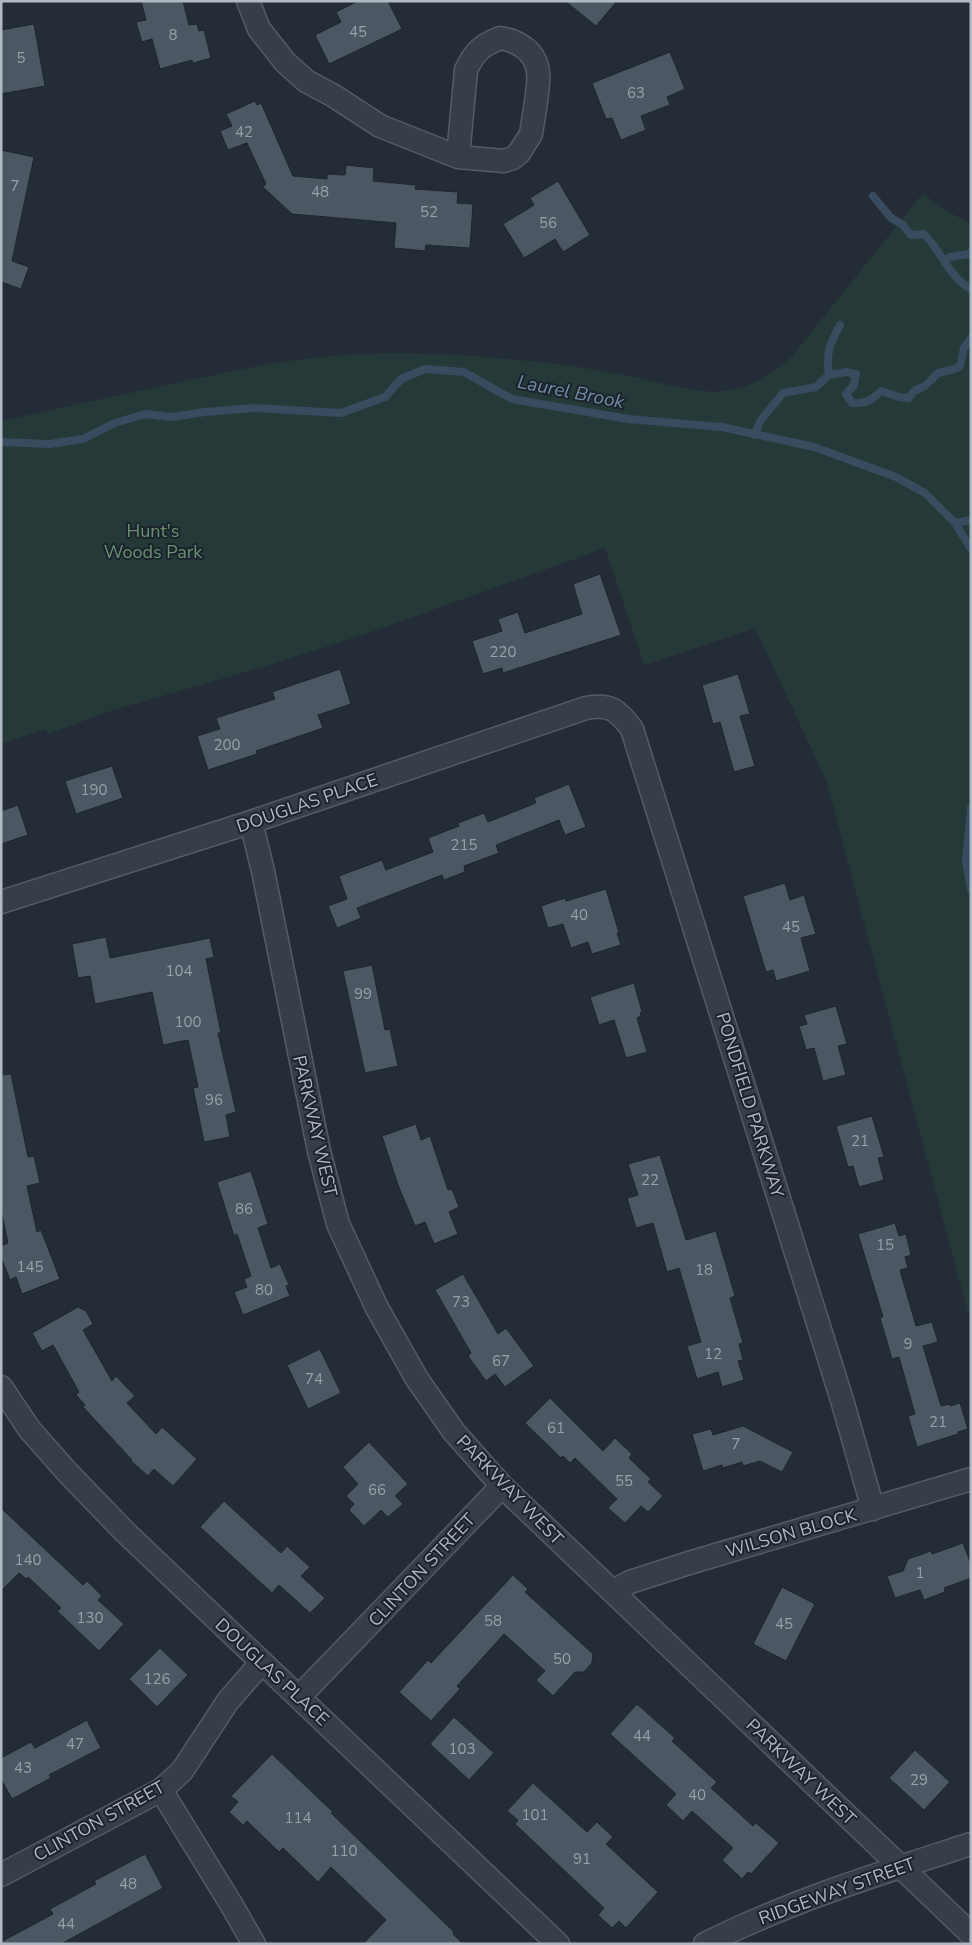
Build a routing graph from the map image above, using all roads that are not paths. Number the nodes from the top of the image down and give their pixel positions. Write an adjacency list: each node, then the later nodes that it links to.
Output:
1 (248, 1): 2 (street)
2 (458, 157): 2 (street)
3 (612, 709): 4 (street, DOUGLAS PLACE); 9 (street, PONDFIELD PARKWAY)
4 (251, 822): 5 (street, DOUGLAS PLACE); 8 (street, PARKWAY WEST)
5 (1, 902)
6 (1, 1387): 11 (street, DOUGLAS PLACE)
7 (971, 1479): 9 (street, WILSON BLOCK)
8 (502, 1486): 10 (street, PARKWAY WEST); 12 (street, CLINTON STREET)
9 (873, 1509): 10 (street, WILSON BLOCK)
10 (613, 1591): 15 (street, PARKWAY WEST)
11 (262, 1662): 12 (street, DOUGLAS PLACE); 13 (street, CLINTON STREET)
12 (299, 1697): 19 (street, DOUGLAS PLACE)
13 (161, 1790): 16 (street, CLINTON STREET); 18 (street)
14 (971, 1844): 15 (street, RIDGEWAY STREET)
15 (900, 1867): 17 (street, PARKWAY WEST); 20 (street, RIDGEWAY STREET)
16 (1, 1875)
17 (971, 1934)
18 (254, 1944)
19 (558, 1944)
20 (705, 1944)

